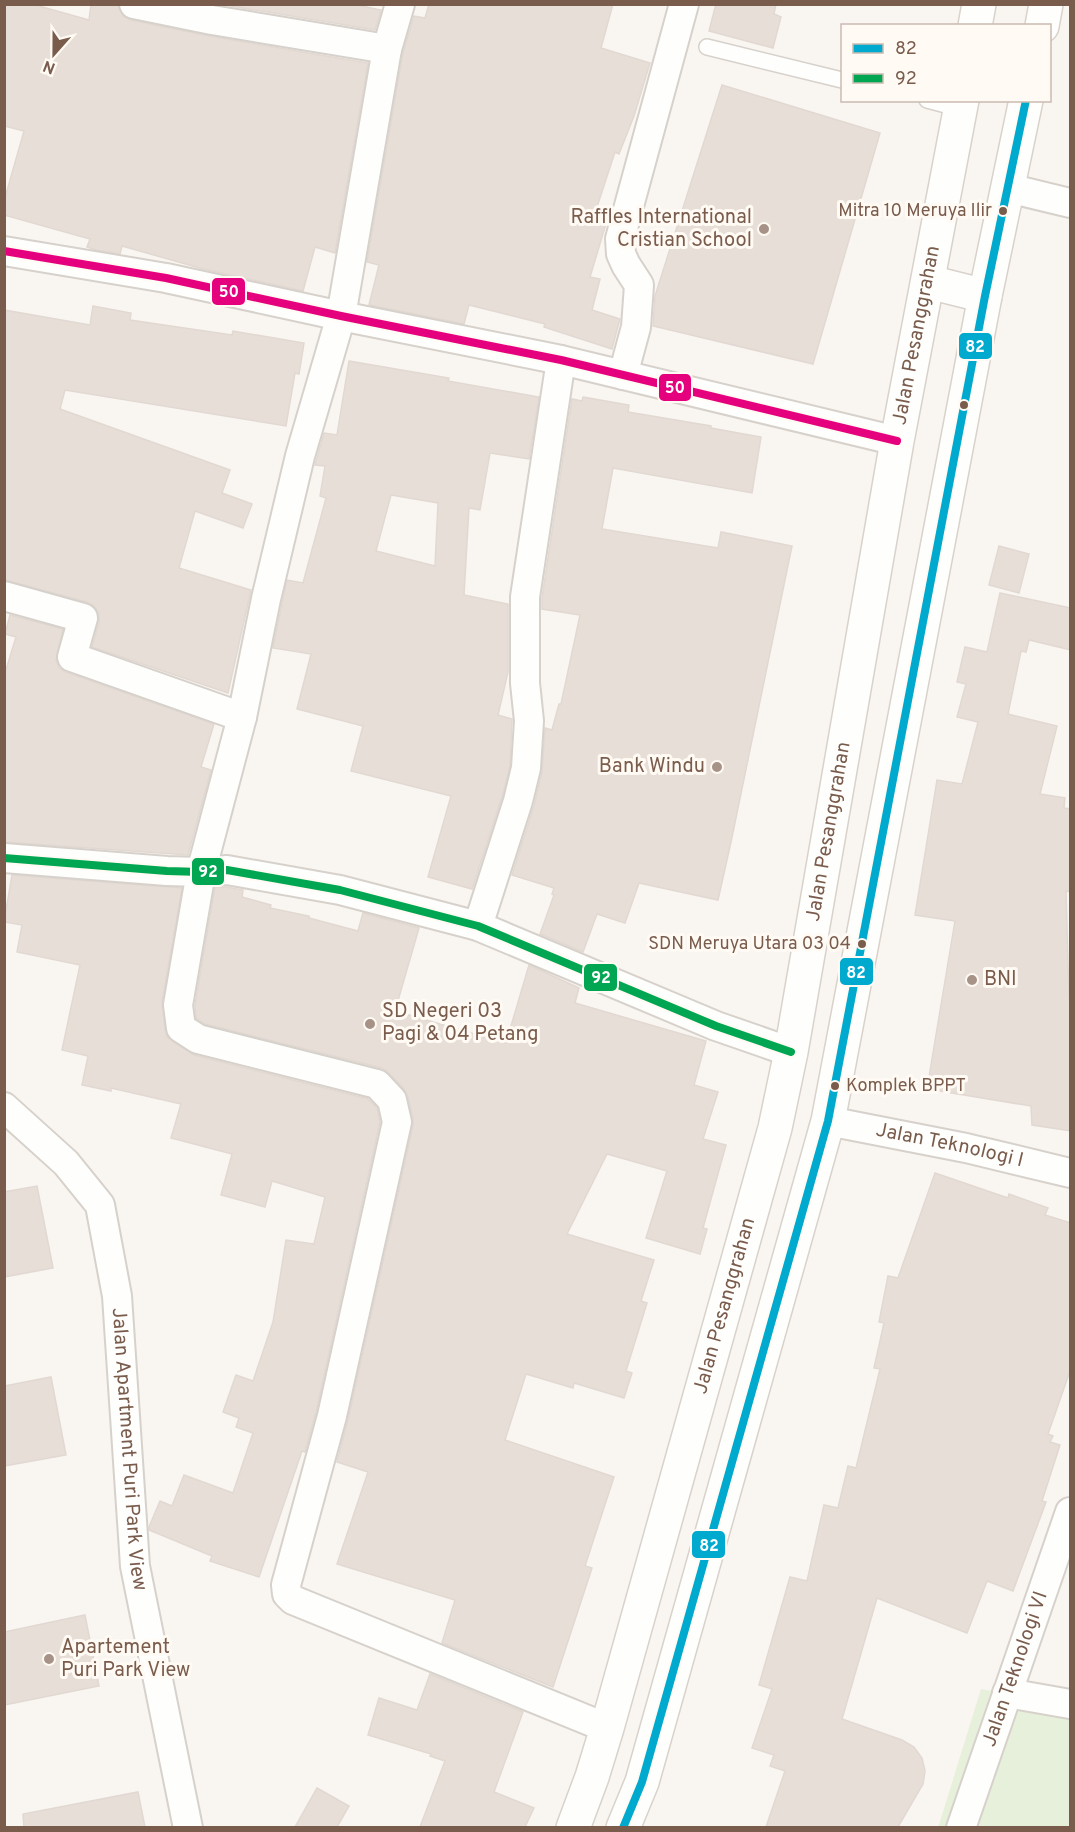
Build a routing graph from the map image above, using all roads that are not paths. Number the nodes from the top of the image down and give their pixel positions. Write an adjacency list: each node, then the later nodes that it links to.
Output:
1 (400, 4): 9 (street)
2 (684, 4): 21 (street)
3 (979, 4): 6 (main road)
4 (1046, 4): 7 (main road)
5 (150, 6): 9 (street)
6 (975, 24)
7 (1042, 24)
8 (707, 47): 10 (lane)
9 (387, 49): 19 (street)
10 (841, 80)
11 (941, 102): 13 (lane)
12 (1026, 102): 14 (main road)
13 (962, 105): 17 (main road, Jalan Pesanggrahan)
14 (1008, 188): 15 (street); 18 (main road)
15 (1071, 203)
16 (4, 251): 19 (street)
17 (929, 282): 18 (main road); 22 (main road, Jalan Pesanggrahan)
18 (985, 296): 30 (main road)
19 (340, 316): 20 (street); 24 (street)
20 (561, 360): 21 (street); 27 (street)
21 (623, 375): 22 (street)
22 (897, 441): 28 (main road, Jalan Pesanggrahan)
23 (4, 596): 24 (street)
24 (242, 717): 26 (street)
25 (4, 858): 26 (street)
26 (201, 872): 27 (street); 39 (street)
27 (478, 926): 28 (street)
28 (791, 1052): 33 (main road, Jalan Pesanggrahan)
29 (4, 1107): 40 (street, Jalan Apartment Puri Park View)
30 (828, 1121): 31 (street, Jalan Teknologi I); 34 (main road)
31 (1071, 1173)
32 (1071, 1512): 37 (street, Jalan Teknologi VI)
33 (665, 1524): 34 (main road); 35 (main road, Jalan Pesanggrahan)
34 (711, 1539): 36 (main road)
35 (652, 1569): 36 (main road); 39 (main road, Jalan Pesanggrahan)
36 (697, 1585): 42 (main road)
37 (1007, 1693): 38 (street); 43 (street, Jalan Teknologi VI)
38 (1071, 1704)
39 (607, 1728): 41 (main road, Jalan Pesanggrahan)
40 (188, 1827)
41 (573, 1827)
42 (623, 1827)
43 (962, 1827)

